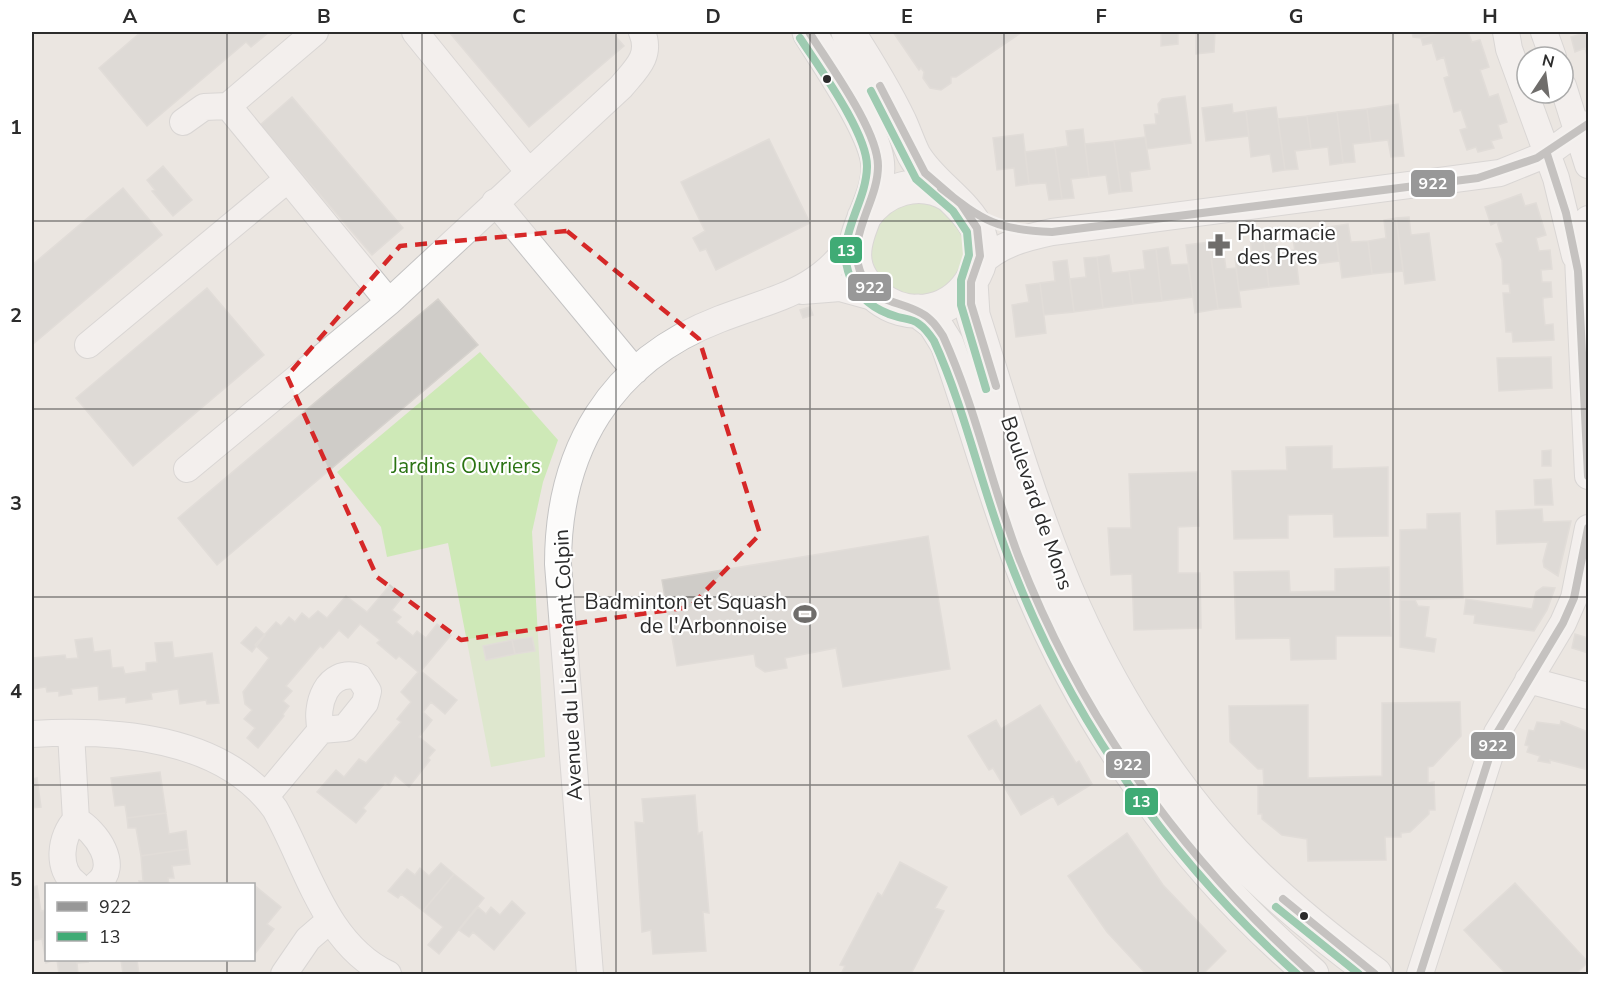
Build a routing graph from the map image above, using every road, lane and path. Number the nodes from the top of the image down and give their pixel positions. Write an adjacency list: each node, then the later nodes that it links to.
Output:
1 (315, 32): 8 (street)
2 (415, 32): 13 (street)
3 (642, 32): 13 (street)
4 (809, 32): 18 (main road)
5 (848, 32): 16 (main road, Boulevard de Mons)
6 (1506, 32): 11 (street)
7 (1572, 105): 10 (street)
8 (228, 106): 9 (street); 14 (street)
9 (183, 123)
10 (1583, 128): 11 (street); 12 (street)
11 (1547, 154): 19 (street); 20 (street)
12 (1588, 165)
13 (528, 171): 15 (street)
14 (288, 179): 24 (street); 26 (street)
15 (495, 202): 24 (street); 27 (street)
16 (961, 205): 18 (main road); 19 (street); 21 (main road, Boulevard de Mons)
17 (1588, 219): 20 (street)
18 (860, 226): 22 (street, Avenue du Lieutenant Colpin); 23 (main road)
19 (1052, 232): 21 (street)
20 (1578, 271): 29 (street)
21 (974, 274): 25 (main road); 45 (main road, Boulevard de Mons)
22 (790, 293): 23 (street, Avenue du Lieutenant Colpin); 27 (street, Avenue du Lieutenant Colpin)
23 (880, 299): 25 (main road, Boulevard de Mons)
24 (389, 302): 28 (street)
25 (918, 312): 44 (main road, Boulevard de Mons)
26 (88, 345)
27 (635, 371): 43 (street, Avenue du Lieutenant Colpin)
28 (187, 469)
29 (1588, 476)
30 (1588, 528): 31 (street)
31 (1528, 680): 32 (street); 46 (street)
32 (1588, 696)
33 (321, 730): 36 (street)
34 (71, 733): 35 (street); 36 (street); 37 (street)
35 (32, 734)
36 (266, 796): 40 (street)
37 (76, 820): 38 (street); 39 (street)
38 (74, 883)
39 (99, 883)
40 (330, 920): 41 (street); 42 (street)
41 (284, 975)
42 (388, 975)
43 (590, 975)
44 (1312, 975)
45 (1375, 975)
46 (1420, 975)

